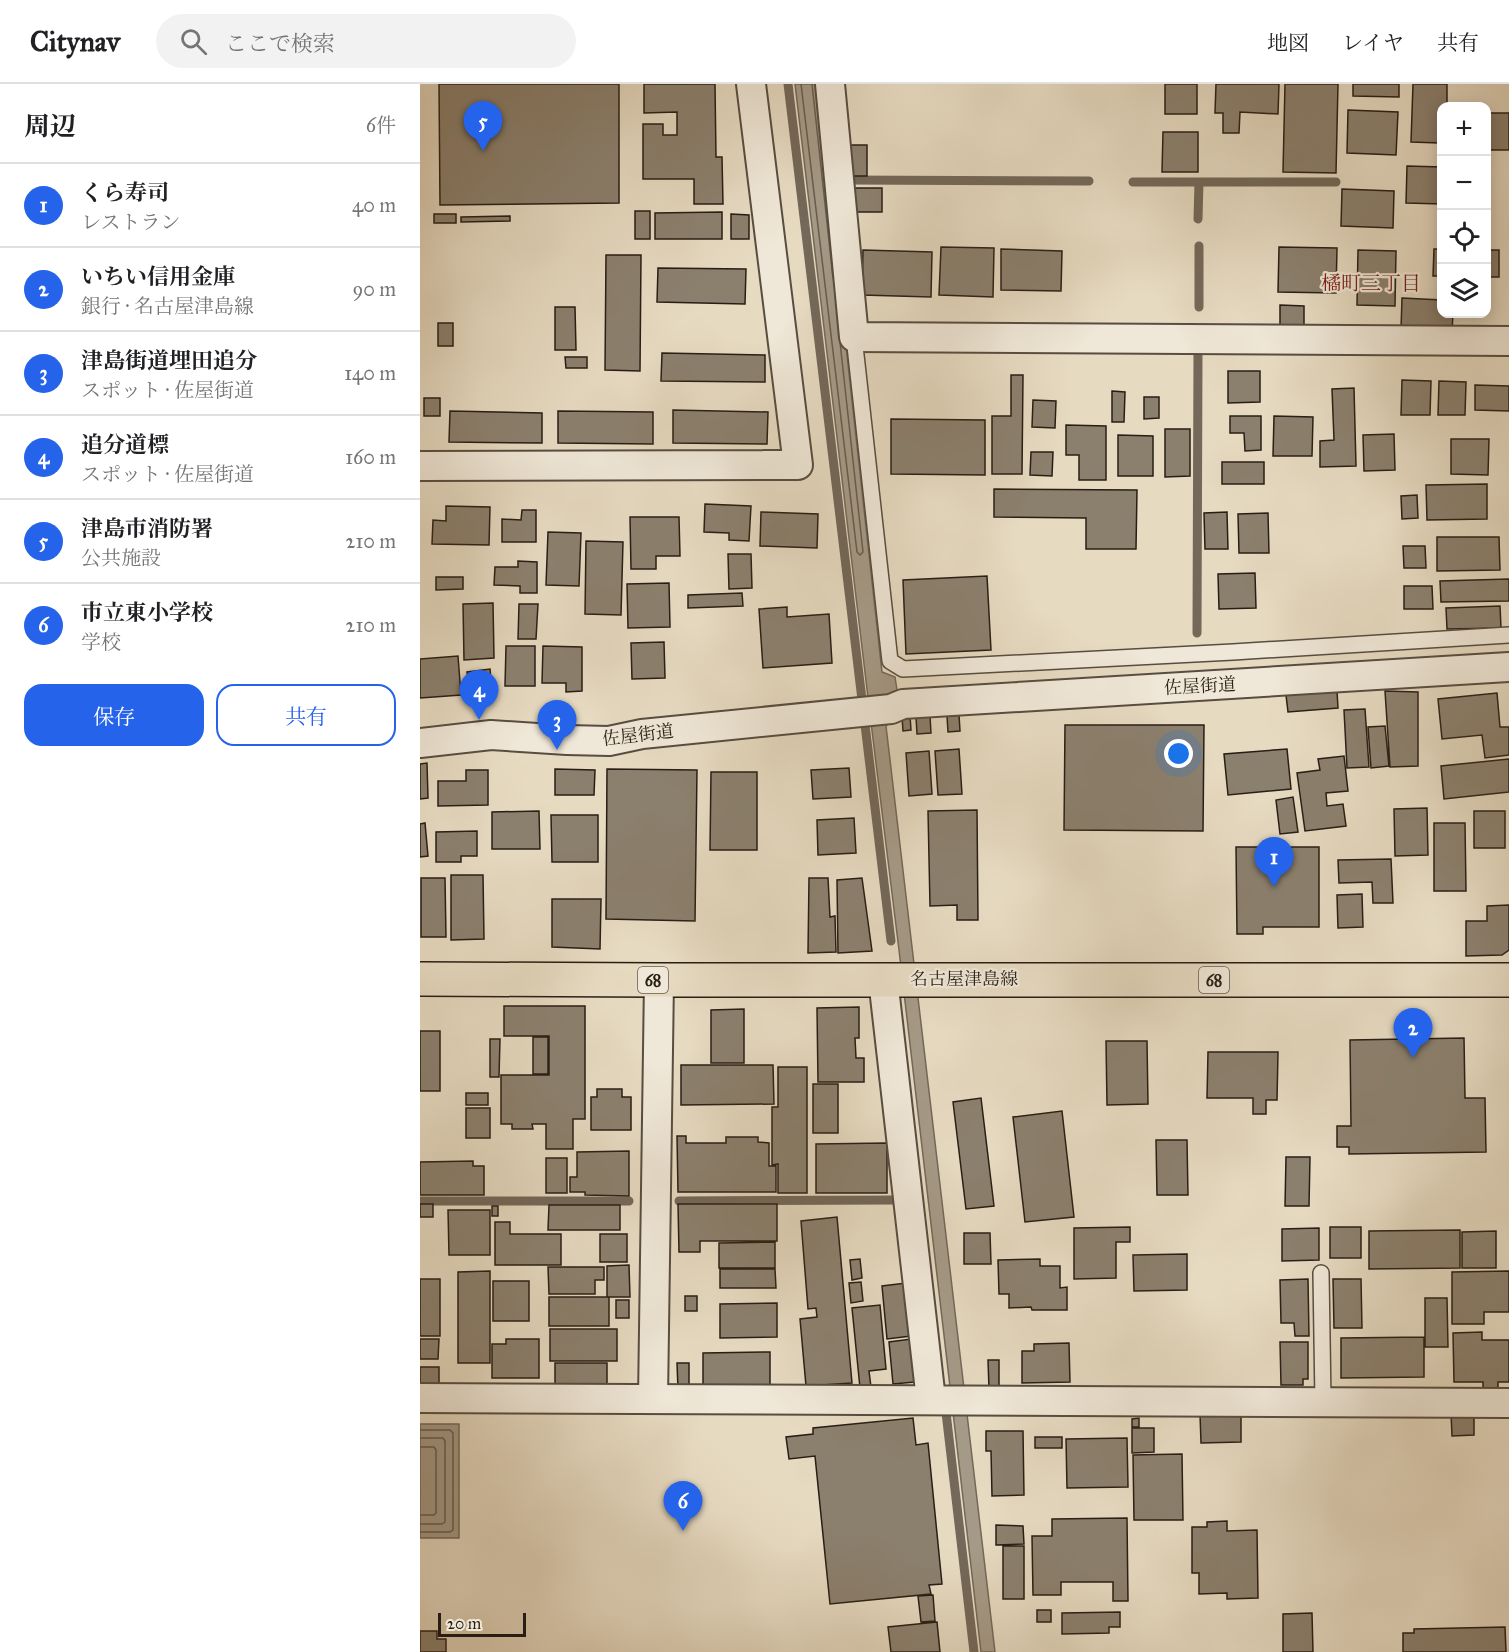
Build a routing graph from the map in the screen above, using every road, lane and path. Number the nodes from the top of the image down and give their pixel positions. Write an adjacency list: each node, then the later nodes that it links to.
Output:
1 (751, 84): 5 (street)
2 (830, 84): 3 (street)
3 (854, 337): 4 (street); 6 (lane)
4 (1509, 341)
5 (420, 466)
6 (1509, 635)
7 (1509, 667): 8 (street, 佐屋街道)
8 (420, 743)
9 (420, 979): 10 (main road, 名古屋津島線 / 68)
10 (659, 980): 11 (main road, 名古屋津島線 / 68); 15 (street)
11 (885, 980): 12 (main road, 名古屋津島線 / 68); 16 (street)
12 (1509, 980)
13 (1321, 1273): 17 (lane)
14 (420, 1398): 15 (street)
15 (653, 1399): 16 (street)
16 (934, 1400): 17 (street)
17 (1323, 1402): 18 (street)
18 (1509, 1403)

